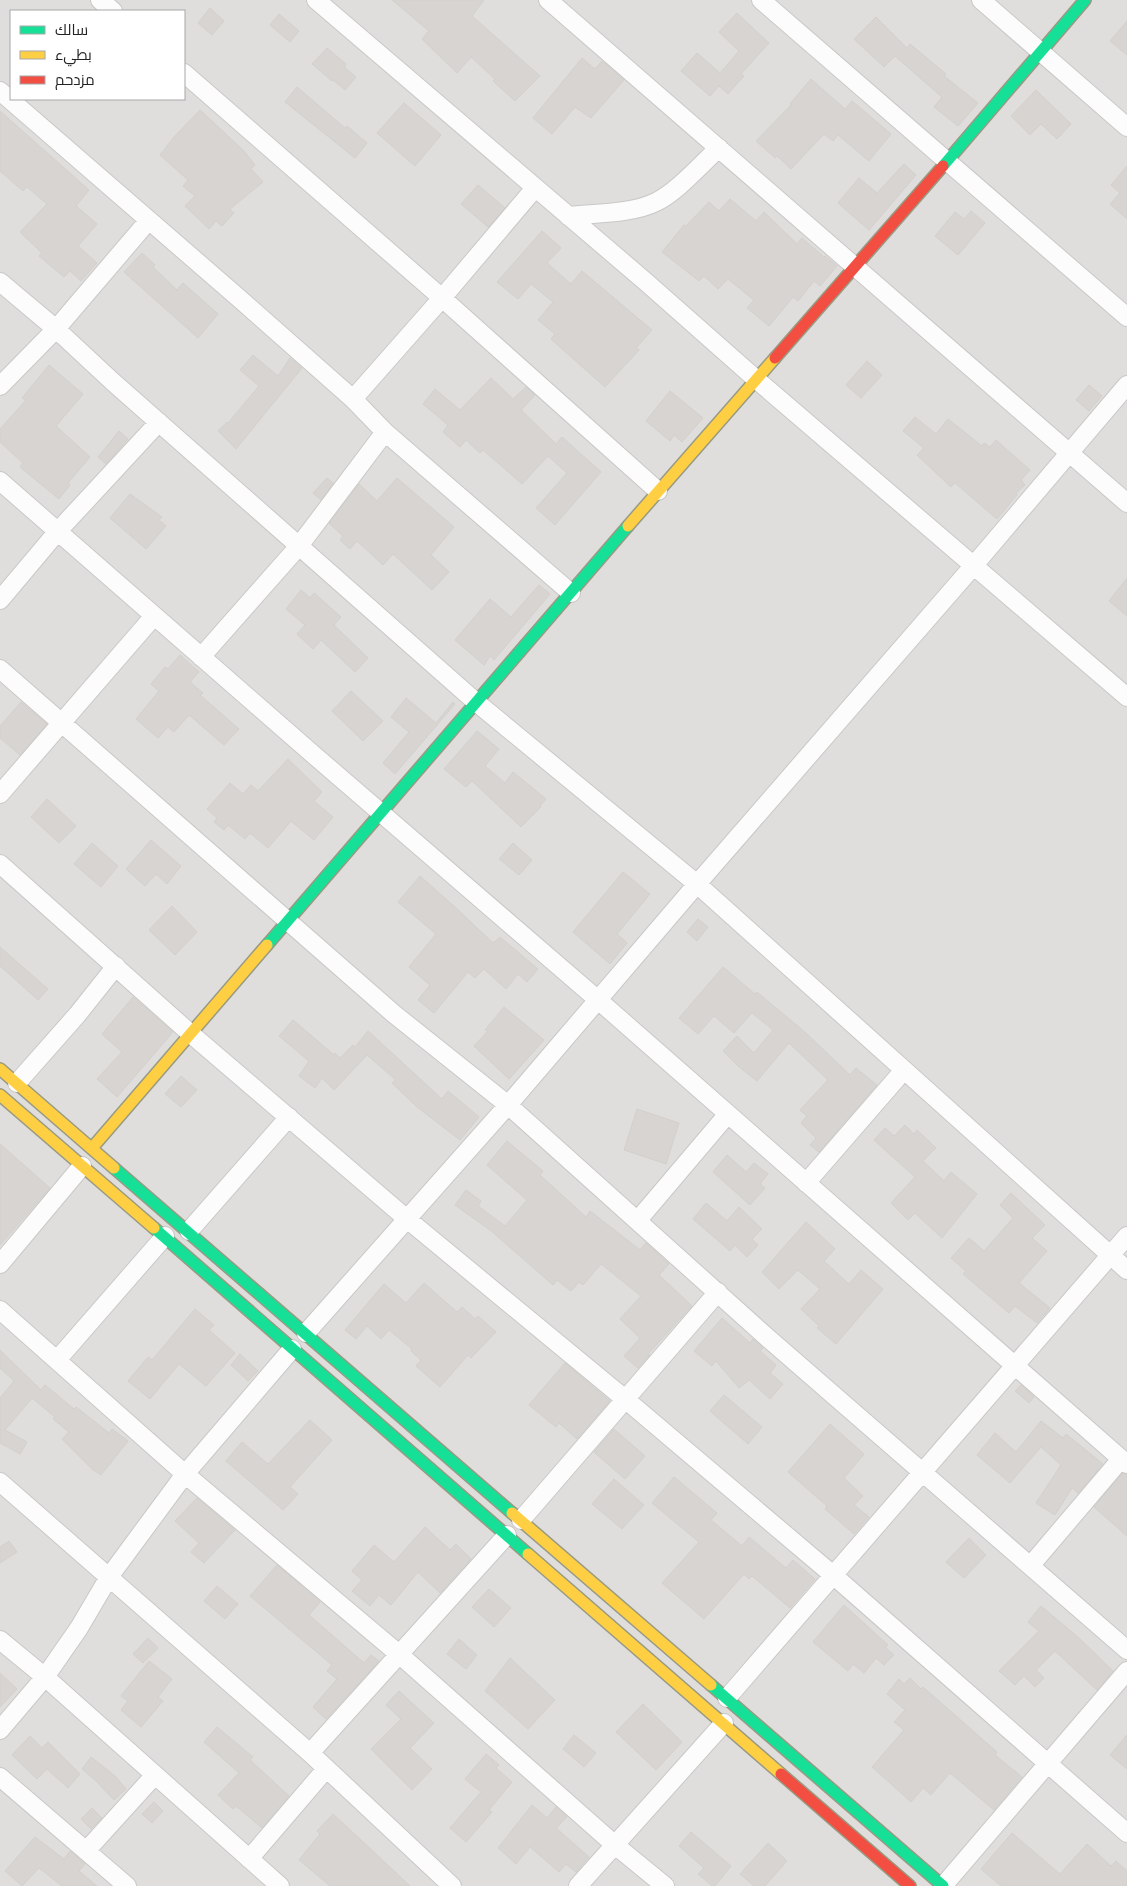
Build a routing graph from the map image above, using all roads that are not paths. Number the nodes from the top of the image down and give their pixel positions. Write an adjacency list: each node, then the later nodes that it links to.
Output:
1 (100, 0): 7 (street)
2 (316, 0): 16 (street)
3 (548, 0): 14 (street)
4 (762, 0): 15 (street)
5 (981, 0): 8 (street)
6 (1085, 0): 8 (street)
7 (112, 10)
8 (1040, 51): 13 (street); 15 (street)
9 (185, 74): 21 (street)
10 (0, 91): 12 (street)
11 (10, 100): 18 (street)
12 (10, 100)
13 (1127, 127)
14 (719, 148): 17 (street); 19 (street)
15 (947, 162): 19 (street); 22 (street)
16 (535, 188): 17 (street); 21 (street)
17 (568, 216): 24 (street)
18 (149, 220): 23 (street); 27 (street)
19 (856, 267): 24 (street); 30 (street)
20 (0, 282): 23 (street)
21 (442, 298): 27 (street); 32 (street)
22 (1127, 317)
23 (56, 329): 26 (street); 28 (street)
24 (757, 380): 32 (street); 36 (street)
25 (1127, 385): 30 (street)
26 (0, 386)
27 (352, 399): 29 (street)
28 (159, 422): 34 (street); 35 (street)
29 (385, 432): 35 (street); 37 (street)
30 (1070, 453): 33 (street); 36 (street)
31 (0, 481): 34 (street)
32 (658, 491): 37 (street)
33 (1127, 502)
34 (58, 531): 38 (street); 39 (street)
35 (299, 546): 40 (street); 43 (street)
36 (975, 564): 42 (street); 48 (street)
37 (571, 593): 43 (street)
38 (0, 600)
39 (154, 616): 40 (street); 44 (street)
40 (200, 657): 46 (street)
41 (0, 669): 44 (street)
42 (1127, 697)
43 (476, 702): 46 (street); 48 (street)
44 (62, 724): 45 (street); 49 (street)
45 (0, 794)
46 (382, 814): 49 (street); 51 (street)
47 (0, 864): 50 (street)
48 (696, 884): 51 (street); 54 (street)
49 (286, 921): 52 (street); 57 (street)
50 (116, 966): 52 (street); 55 (street)
51 (597, 999): 57 (street); 58 (street)
52 (191, 1034): 59 (street); 60 (street)
53 (0, 1068): 55 (street)
54 (904, 1070): 62 (street); 68 (street)
55 (17, 1083): 60 (street)
56 (0, 1095): 61 (street)
57 (508, 1105): 63 (street); 64 (street)
58 (727, 1115): 62 (street); 64 (street)
59 (289, 1116): 63 (street); 65 (street)
60 (92, 1148): 65 (street)
61 (82, 1166): 66 (street); 69 (street)
62 (806, 1182): 76 (street)
63 (407, 1219): 73 (street); 77 (street)
64 (638, 1220): 71 (street)
65 (189, 1231): 73 (street)
66 (165, 1236): 74 (street); 75 (street)
67 (1127, 1236): 68 (street)
68 (1110, 1255): 70 (street); 76 (street)
69 (0, 1264)
70 (1127, 1270)
71 (718, 1292): 77 (street); 79 (street)
72 (0, 1310): 75 (street)
73 (306, 1333): 82 (street)
74 (292, 1349): 80 (street); 83 (street)
75 (57, 1360): 80 (street)
76 (1015, 1366): 78 (street); 79 (street)
77 (625, 1399): 82 (street); 85 (street)
78 (1124, 1461): 84 (street)
79 (922, 1470): 84 (street); 85 (street)
80 (185, 1474): 86 (street); 89 (street)
81 (0, 1482): 86 (street)
82 (521, 1520): 92 (street)
83 (507, 1536): 89 (street); 93 (street)
84 (1031, 1565): 88 (street)
85 (833, 1575): 92 (street); 96 (street)
86 (109, 1577): 91 (street); 95 (street)
87 (0, 1640): 91 (street)
88 (1127, 1650)
89 (400, 1655): 95 (street); 101 (street)
90 (1127, 1670): 96 (street)
91 (45, 1677): 94 (street); 98 (street)
92 (727, 1698): 110 (street)
93 (724, 1723): 101 (street); 109 (street)
94 (0, 1730)
95 (310, 1753): 97 (street)
96 (1047, 1763): 100 (street); 110 (street)
97 (326, 1769): 103 (street); 106 (street)
98 (154, 1776): 102 (street); 103 (street)
99 (0, 1777): 102 (street)
100 (1127, 1832)
101 (615, 1844): 107 (street); 108 (street)
102 (86, 1851): 104 (street)
103 (249, 1859): 105 (street)
104 (127, 1886)
105 (280, 1886)
106 (452, 1886)
107 (578, 1886)
108 (664, 1886)
109 (910, 1886)
110 (943, 1886)

